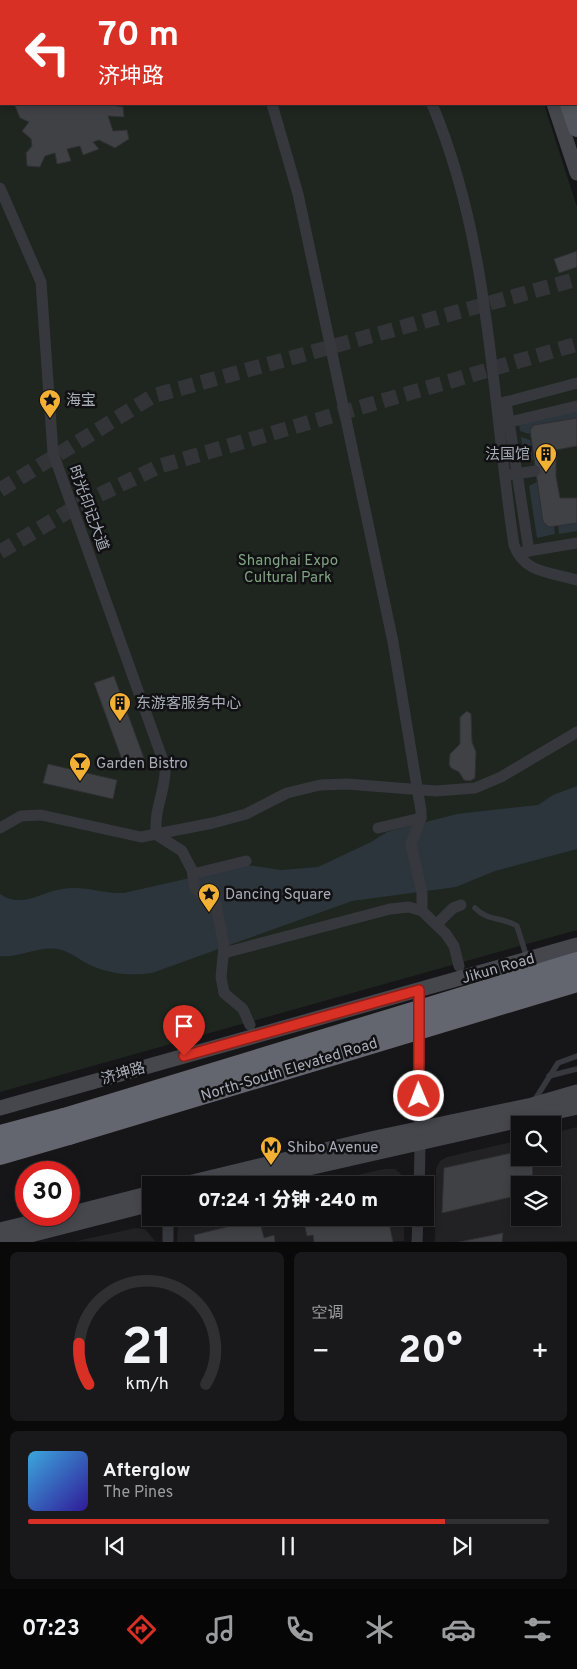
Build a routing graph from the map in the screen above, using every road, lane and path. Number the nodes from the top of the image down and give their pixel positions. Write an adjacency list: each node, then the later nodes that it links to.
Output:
1 (272, 105): 21 (street)
2 (432, 105): 10 (street)
3 (554, 105): 6 (main road)
4 (569, 105): 5 (main road)
5 (577, 128)
6 (577, 172)
7 (0, 188): 25 (street, 时光印记大道)
8 (577, 383): 9 (street)
9 (556, 389): 10 (street); 12 (street)
10 (501, 403): 13 (street)
11 (577, 406): 12 (street)
12 (562, 410): 13 (street)
13 (504, 424): 15 (street)
14 (535, 471): 15 (street)
15 (511, 475): 17 (street); 18 (street)
16 (577, 543): 17 (street)
17 (529, 551): 18 (street)
18 (517, 553): 19 (street)
19 (577, 580)
20 (577, 732): 21 (street)
21 (416, 790): 22 (street); 25 (street)
22 (421, 818): 24 (street); 30 (street)
23 (0, 828): 25 (street)
24 (378, 828)
25 (157, 834): 27 (street)
26 (246, 861): 27 (street)
27 (193, 874): 33 (street)
28 (461, 905): 31 (street)
29 (475, 908): 34 (lane)
30 (422, 911): 31 (street); 33 (street)
31 (437, 924): 36 (street)
32 (577, 945): 34 (main road, Jikun Road)
33 (224, 953): 39 (street)
34 (527, 960): 38 (main road, Jikun Road)
35 (577, 962): 47 (highway, North-South Elevated Road, bridge)
36 (458, 966)
37 (577, 982): 49 (highway, North-South Elevated Road, bridge)
38 (419, 990): 46 (main road, 济坤路); 48 (street)
39 (250, 1026)
40 (577, 1056): 42 (lane)
41 (577, 1069): 42 (lane)
42 (549, 1076): 44 (lane)
43 (577, 1092): 44 (main road)
44 (532, 1105): 48 (main road)
45 (577, 1107): 48 (main road)
46 (0, 1108)
47 (0, 1135)
48 (420, 1135): 50 (main road); 51 (main road); 52 (street)
49 (0, 1155)
50 (223, 1176)
51 (267, 1176)
52 (419, 1176)
53 (142, 1195): 55 (main road)
54 (142, 1206): 60 (main road)
55 (80, 1211)
56 (17, 1226): 59 (main road)
57 (168, 1226): 61 (street)
58 (418, 1226): 62 (street)
59 (0, 1230)
60 (4, 1242)
61 (168, 1242)
62 (417, 1242)

